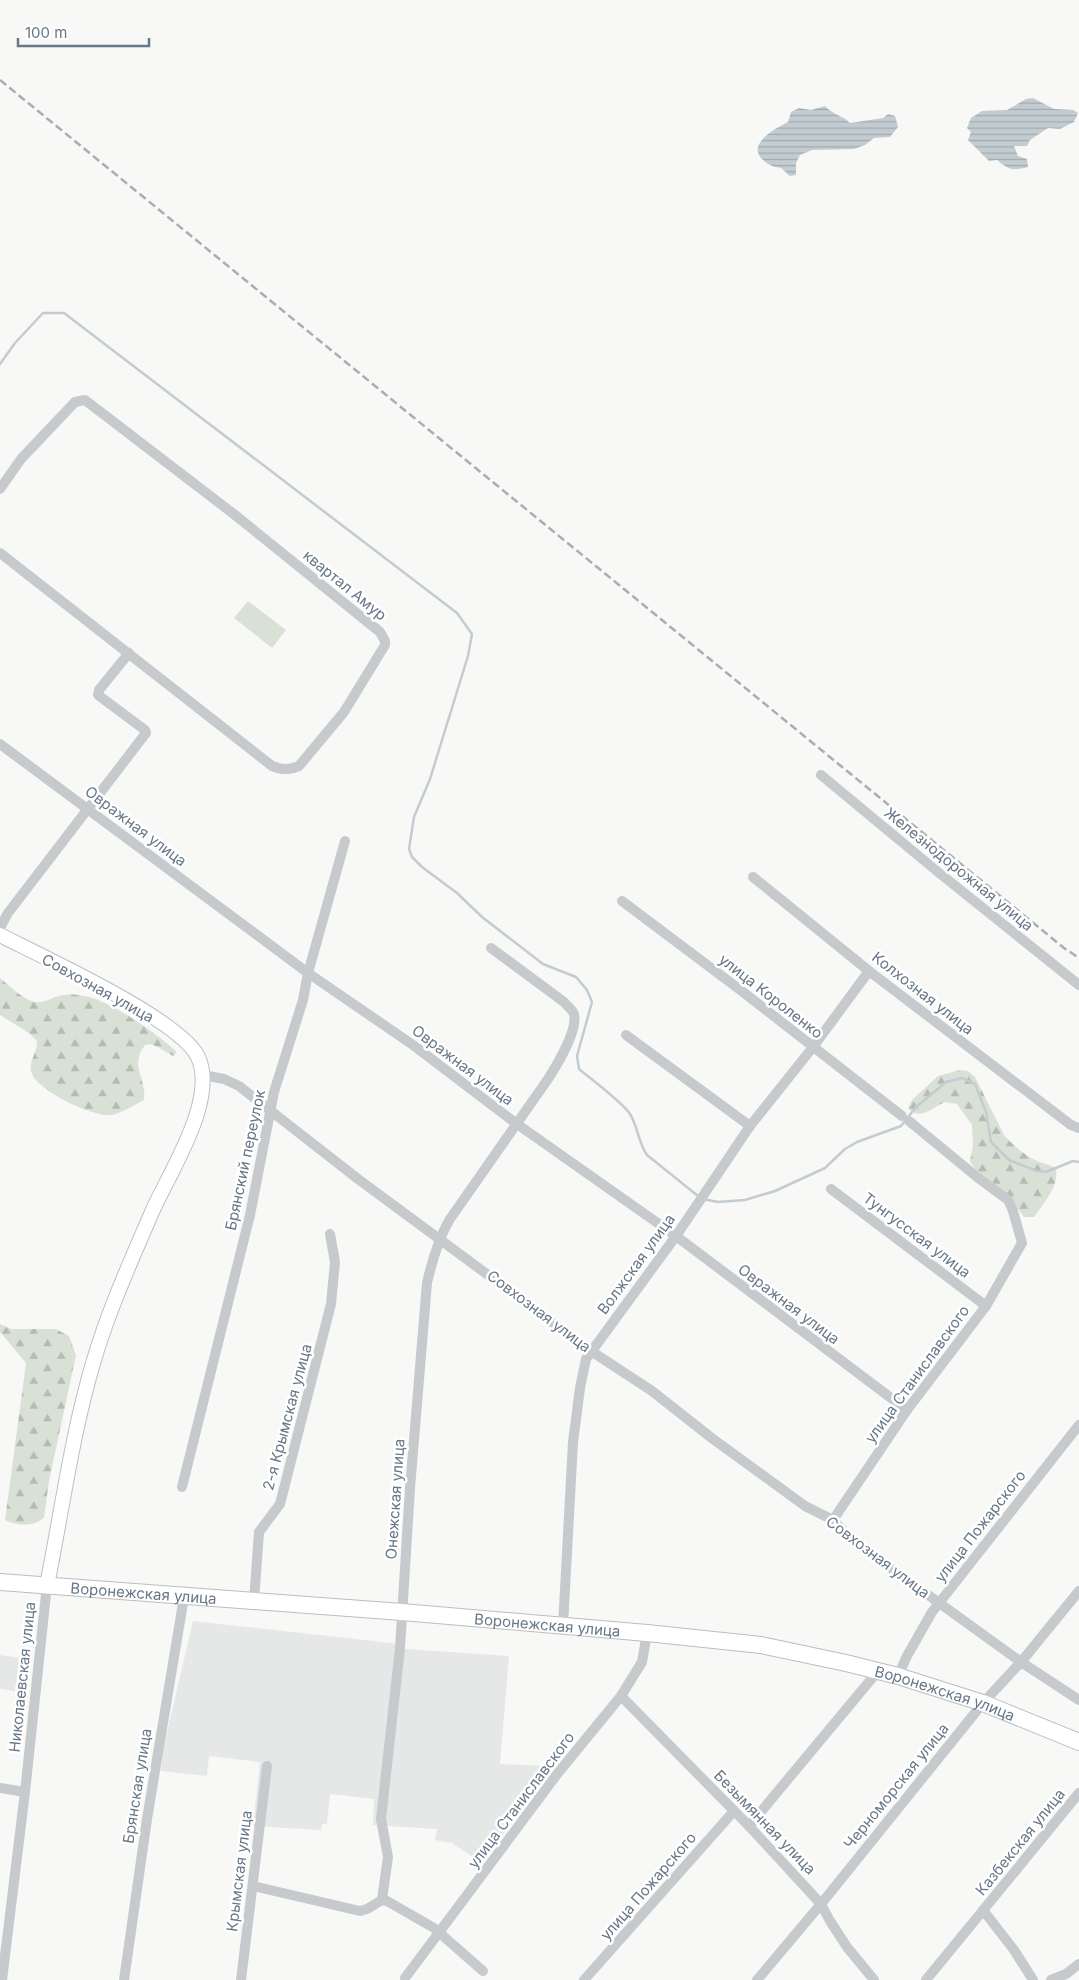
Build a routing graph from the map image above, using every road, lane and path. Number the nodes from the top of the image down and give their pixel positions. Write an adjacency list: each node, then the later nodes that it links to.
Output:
1 (0, 489): 3 (street, квартал Амур)
2 (0, 554): 3 (street, квартал Амур)
3 (129, 653): 6 (street)
4 (0, 744): 6 (street, Овражная улица)
5 (821, 775): 15 (street, Железнодорожная улица)
6 (89, 809): 10 (street); 14 (street, Овражная улица)
7 (345, 841): 14 (street, Брянский переулок)
8 (753, 877): 13 (street, Колхозная улица)
9 (622, 901): 17 (street, улица Короленко)
10 (0, 928)
11 (0, 935): 18 (main road, Совхозная улица)
12 (491, 948): 20 (street)
13 (869, 971): 17 (street, Волжская улица); 22 (street, Колхозная улица)
14 (308, 973): 19 (street, Брянский переулок); 20 (street, Овражная улица)
15 (1079, 985)
16 (626, 1035): 21 (street)
17 (813, 1047): 21 (street, Волжская улица); 27 (street, улица Короленко)
18 (202, 1075): 19 (street, Совхозная улица); 35 (main road)
19 (269, 1111): 26 (street, Совхозная улица); 32 (street, Брянский переулок)
20 (517, 1124): 25 (street, Овражная улица); 26 (street, Онежская улица)
21 (750, 1126): 25 (street, Волжская улица)
22 (1079, 1128)
23 (831, 1189): 28 (street, Тунгусская улица)
24 (330, 1234): 38 (street, 2-я Крымская улица)
25 (676, 1236): 29 (street, Волжская улица); 30 (street, Овражная улица)
26 (440, 1238): 29 (street, Совхозная улица); 40 (street, Онежская улица)
27 (1022, 1243): 28 (street, улица Станиславского)
28 (986, 1306): 30 (street, улица Станиславского)
29 (591, 1351): 33 (street, Совхозная улица); 41 (street, Волжская улица)
30 (907, 1410): 33 (street, улица Станиславского)
31 (1079, 1425): 39 (street, улица Пожарского)
32 (182, 1487)
33 (833, 1520): 39 (street, Совхозная улица)
34 (0, 1582): 35 (highway, Воронежская улица)
35 (47, 1585): 37 (highway, Воронежская улица); 52 (street, Николаевская улица)
36 (1079, 1591): 43 (street, Черноморская улица)
37 (184, 1596): 38 (highway, Воронежская улица); 65 (street, Брянская улица)
38 (254, 1601): 40 (highway, Воронежская улица)
39 (939, 1603): 43 (street, Совхозная улица); 45 (street, улица Пожарского)
40 (402, 1612): 41 (highway, Воронежская улица); 57 (street, Онежская улица)
41 (562, 1626): 42 (highway, Воронежская улица)
42 (647, 1633): 44 (highway, Воронежская улица); 46 (street, улица Станиславского)
43 (1021, 1662): 47 (street, Совхозная улица); 48 (street, Черноморская улица)
44 (878, 1671): 45 (highway, Воронежская улица); 55 (street)
45 (898, 1676): 48 (highway, Воронежская улица)
46 (621, 1696): 54 (street, Безымянная улица); 60 (street, улица Станиславского)
47 (1079, 1700)
48 (983, 1703): 49 (highway, Воронежская улица); 58 (street, Черноморская улица)
49 (1079, 1742)
50 (268, 1766): 56 (street, Крымская улица)
51 (0, 1788): 52 (street)
52 (25, 1792): 64 (street, Николаевская улица)
53 (1079, 1793): 59 (street, Казбекская улица)
54 (734, 1811): 55 (street, Безымянная улица); 67 (street, улица Пожарского)
55 (749, 1826): 58 (street, Безымянная улица)
56 (253, 1886): 57 (street); 66 (street, Крымская улица)
57 (382, 1900): 60 (street)
58 (821, 1904): 68 (street, Черноморская улица); 69 (street, Безымянная улица)
59 (984, 1910): 70 (street, Казбекская улица); 71 (street, Казбекская улица)
60 (440, 1932): 62 (street); 63 (street, улица Станиславского)
61 (1079, 1964): 72 (street)
62 (483, 1971)
63 (405, 1978)
64 (2, 1980)
65 (124, 1980)
66 (241, 1980)
67 (584, 1980)
68 (757, 1980)
69 (874, 1980)
70 (926, 1980)
71 (1033, 1980)
72 (1050, 1980)

